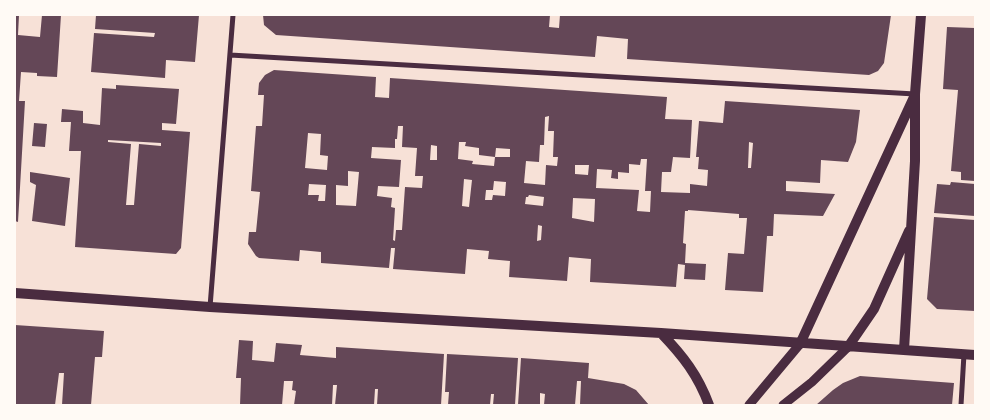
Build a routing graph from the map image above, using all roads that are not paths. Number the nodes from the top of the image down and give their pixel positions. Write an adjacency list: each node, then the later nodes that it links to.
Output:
1 (233, 15): 3 (street)
2 (921, 15): 4 (main road)
3 (230, 55): 4 (street); 7 (street)
4 (915, 94): 5 (main road); 9 (main road)
5 (911, 225): 10 (main road); 11 (main road)
6 (15, 293): 7 (main road)
7 (210, 307): 8 (main road)
8 (660, 333): 9 (main road); 14 (main road)
9 (800, 344): 10 (main road); 15 (street)
10 (848, 347): 11 (main road); 16 (street)
11 (904, 350): 12 (main road)
12 (964, 354): 13 (main road); 17 (street)
13 (975, 355)
14 (709, 405)
15 (749, 405)
16 (783, 405)
17 (961, 405)

